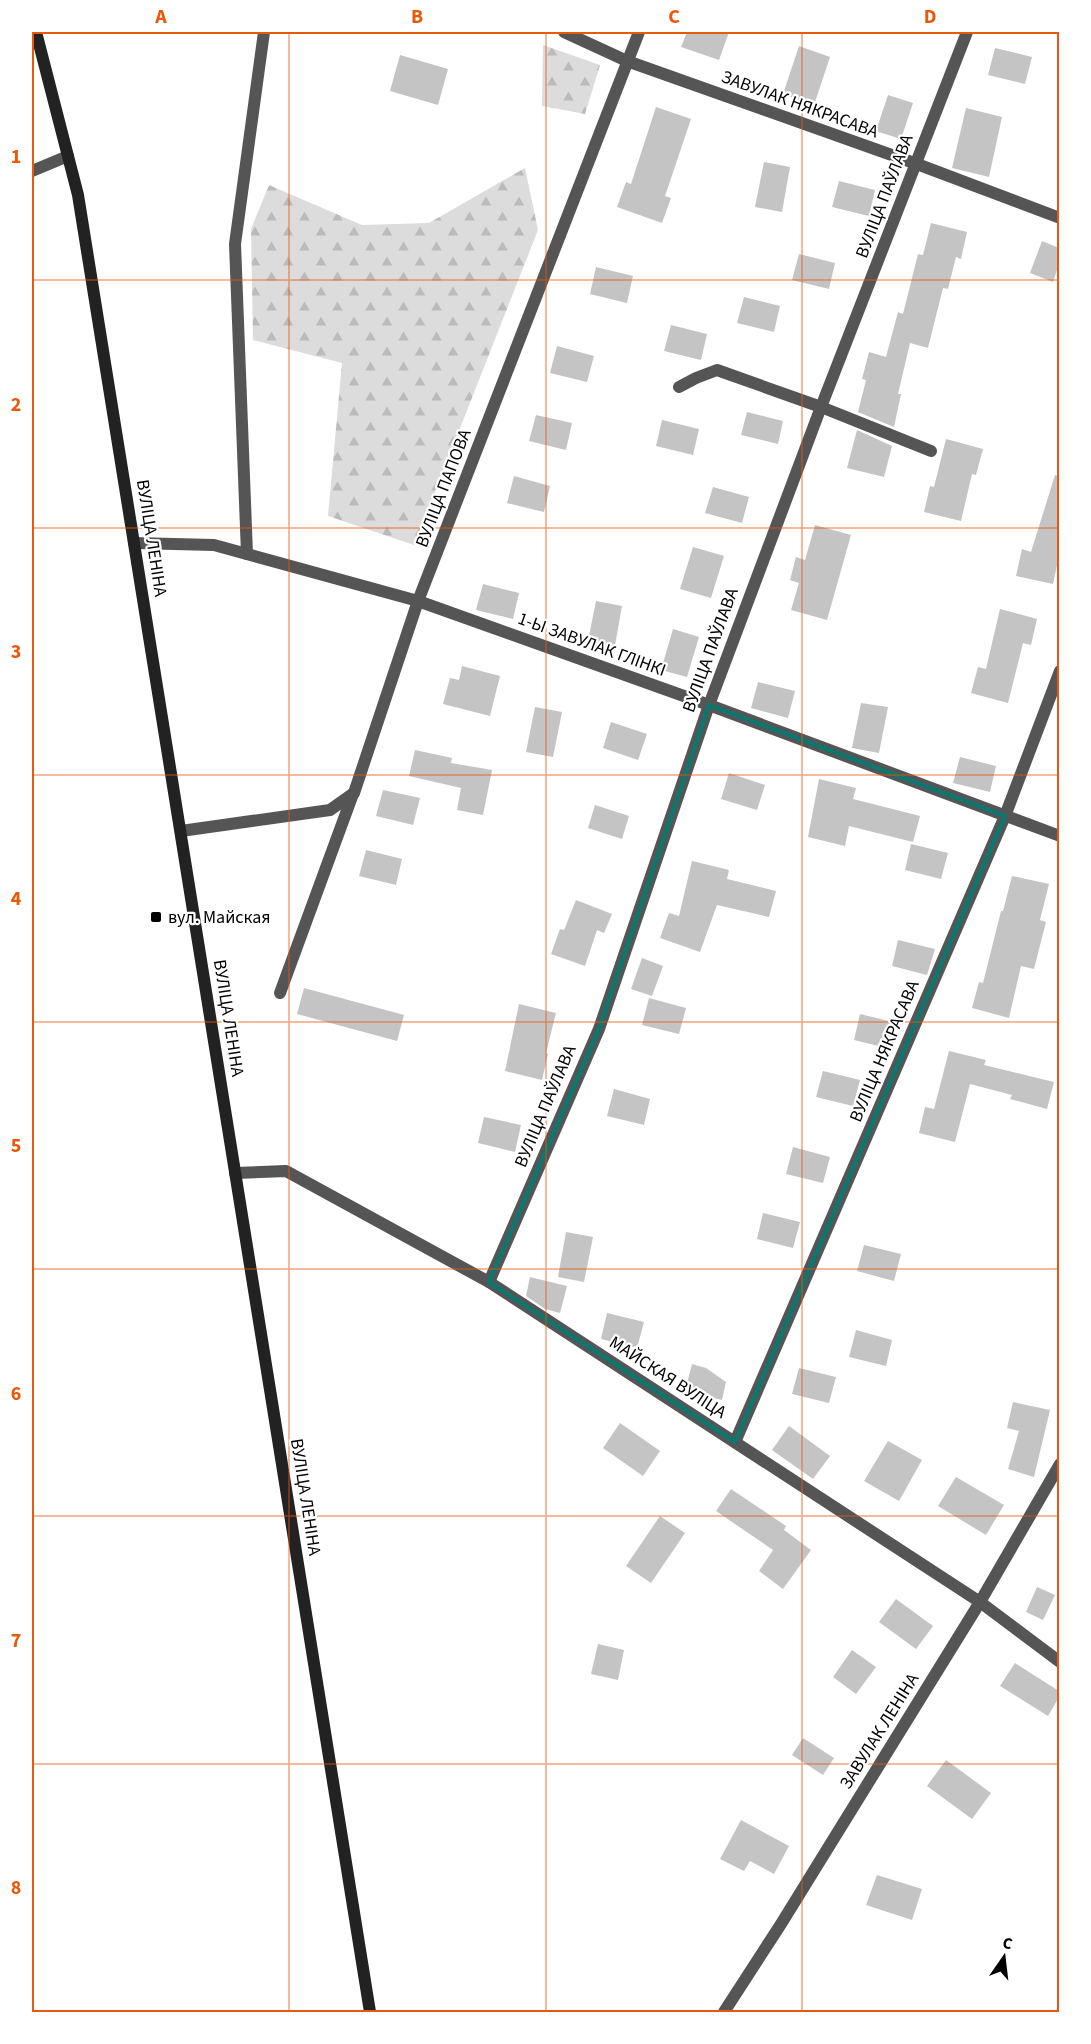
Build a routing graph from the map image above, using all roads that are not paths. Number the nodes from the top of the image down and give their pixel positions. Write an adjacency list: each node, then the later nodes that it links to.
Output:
1 (36, 32): 7 (main road, ВУЛІЦА ЛЕНІНА)
2 (264, 32): 15 (street)
3 (564, 32): 6 (street, ЗАВУЛАК НЯКРАСАВА)
4 (639, 32): 6 (street, ВУЛІЦА ПАПОВА)
5 (967, 32): 8 (street, ВУЛІЦА ПАЎЛАВА)
6 (627, 61): 8 (street, ЗАВУЛАК НЯКРАСАВА); 16 (street, ВУЛІЦА ПАПОВА)
7 (68, 156): 9 (street); 14 (main road, ВУЛІЦА ЛЕНІНА)
8 (916, 164): 10 (street, ЗАВУЛАК НЯКРАСАВА); 12 (street, ВУЛІЦА ПАЎЛАВА)
9 (32, 171)
10 (1059, 218)
11 (679, 387): 12 (street)
12 (821, 407): 13 (street); 18 (street, ВУЛІЦА ПАЎЛАВА)
13 (931, 451)
14 (134, 543): 15 (street, 1-Ы ЗАВУЛАК ГЛІНКІ); 21 (main road, ВУЛІЦА ЛЕНІНА)
15 (247, 554): 16 (street, 1-Ы ЗАВУЛАК ГЛІНКІ)
16 (418, 601): 18 (street, 1-Ы ЗАВУЛАК ГЛІНКІ); 19 (street, ВУЛІЦА ПАПОВА)
17 (1059, 671): 20 (street, ВУЛІЦА НЯКРАСАВА)
18 (709, 705): 20 (street, 1-Ы ЗАВУЛАК ГЛІНКІ); 25 (street, ВУЛІЦА ПАЎЛАВА)
19 (354, 793): 21 (street); 23 (street, ВУЛІЦА ПАПОВА)
20 (1005, 816): 22 (street, 1-Ы ЗАВУЛАК ГЛІНКІ); 26 (street, ВУЛІЦА НЯКРАСАВА)
21 (181, 831): 24 (main road, ВУЛІЦА ЛЕНІНА)
22 (1059, 836)
23 (280, 993)
24 (236, 1173): 25 (street, МАЙСКАЯ ВУЛІЦА); 30 (main road, ВУЛІЦА ЛЕНІНА)
25 (489, 1282): 26 (street, МАЙСКАЯ ВУЛІЦА)
26 (735, 1442): 28 (street, МАЙСКАЯ ВУЛІЦА)
27 (1059, 1464): 28 (street, ЗАВУЛАК ЛЕНІНА)
28 (980, 1602): 29 (street, МАЙСКАЯ ВУЛІЦА); 31 (street, ЗАВУЛАК ЛЕНІНА)
29 (1059, 1662)
30 (370, 2013)
31 (724, 2013)

